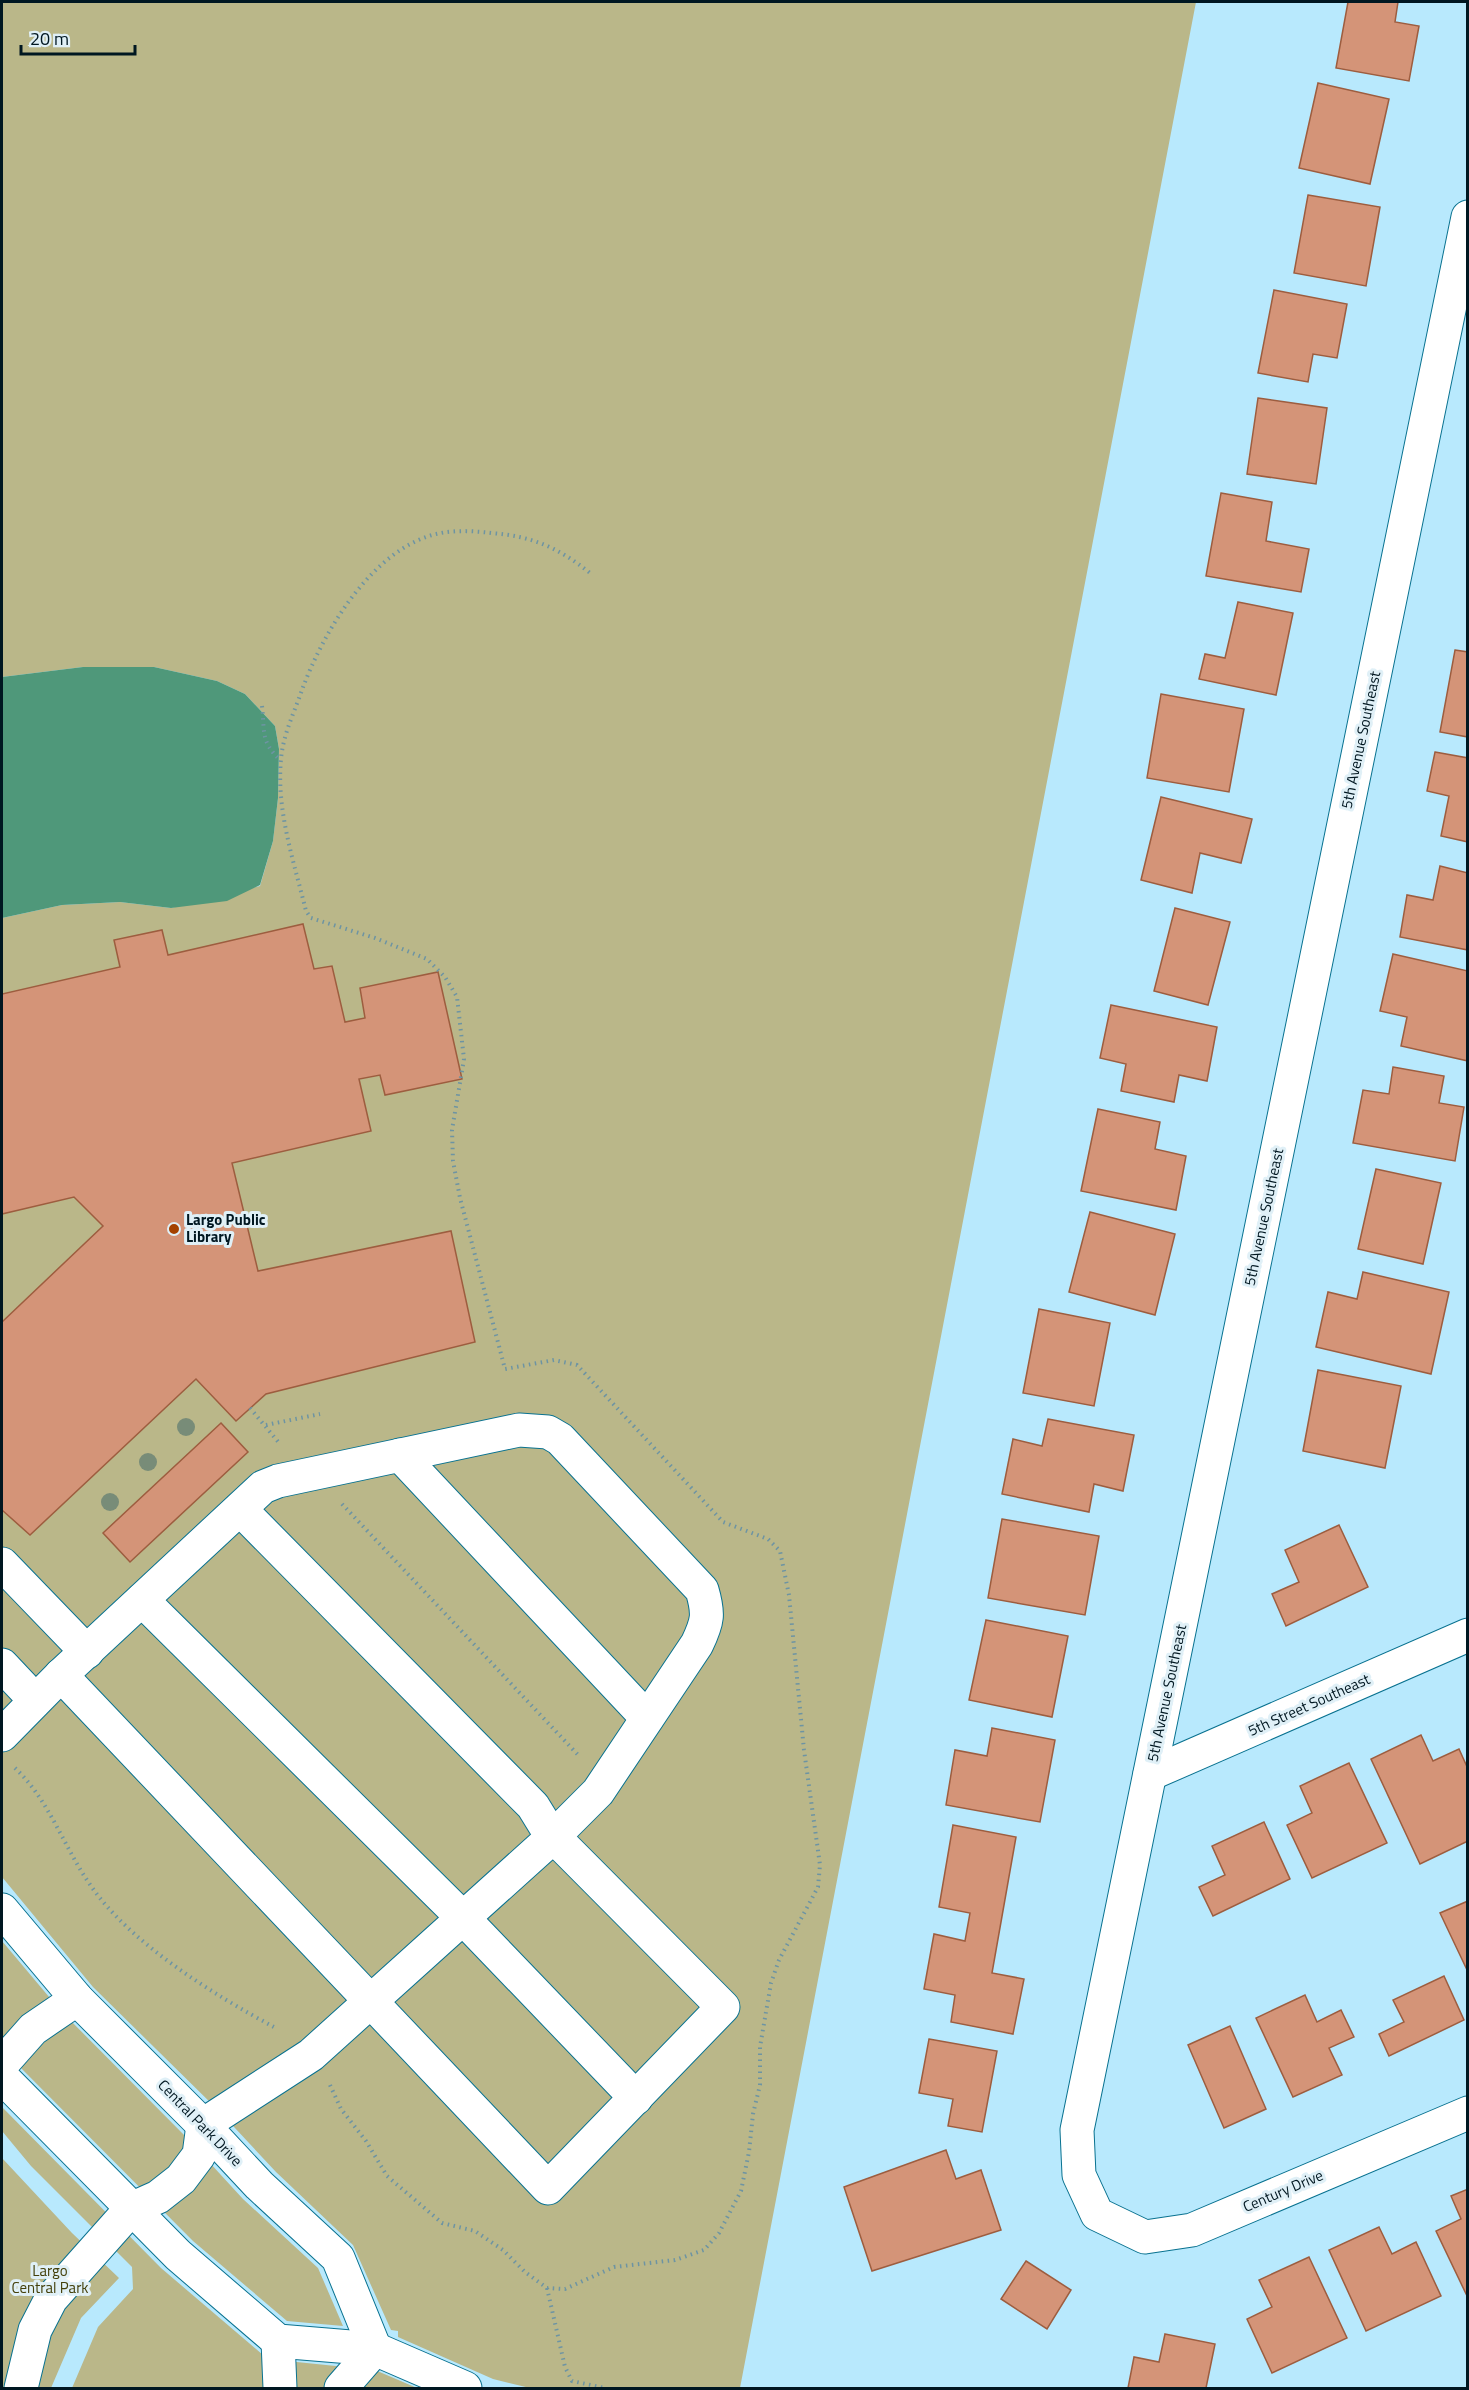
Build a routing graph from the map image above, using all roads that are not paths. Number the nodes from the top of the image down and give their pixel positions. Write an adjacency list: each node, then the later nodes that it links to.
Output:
1 (1467, 217): 13 (street, 5th Avenue Southeast)
2 (400, 1455): 3 (street); 11 (street); 11 (street)
3 (240, 1509): 5 (street); 14 (street)
4 (2, 1564): 7 (street)
5 (142, 1600): 7 (street); 16 (street)
6 (1467, 1635): 13 (street, 5th Street Southeast)
7 (87, 1652): 9 (street)
8 (2, 1665): 10 (street)
9 (61, 1675): 10 (street); 18 (street)
10 (35, 1700): 12 (street)
11 (647, 1718): 14 (street)
12 (6, 1749)
13 (1150, 1774): 25 (street, 5th Avenue Southeast)
14 (554, 1836): 16 (street); 21 (street)
15 (2, 1910): 17 (street, Central Park Drive)
16 (464, 1919): 18 (street); 21 (street)
17 (77, 1999): 19 (street); 23 (street, Central Park Drive)
18 (371, 2001): 21 (street); 23 (street)
19 (2, 2064)
20 (2, 2078): 24 (street)
21 (636, 2098)
22 (1467, 2113): 25 (street, Century Drive)
23 (203, 2125): 24 (street); 27 (street, Central Park Drive)
24 (131, 2209): 26 (street); 28 (street)
25 (1098, 2214)
26 (278, 2341): 27 (street); 29 (street)
27 (375, 2349): 30 (street); 31 (street)
28 (21, 2388)
29 (280, 2388)
30 (341, 2388)
31 (465, 2388)

